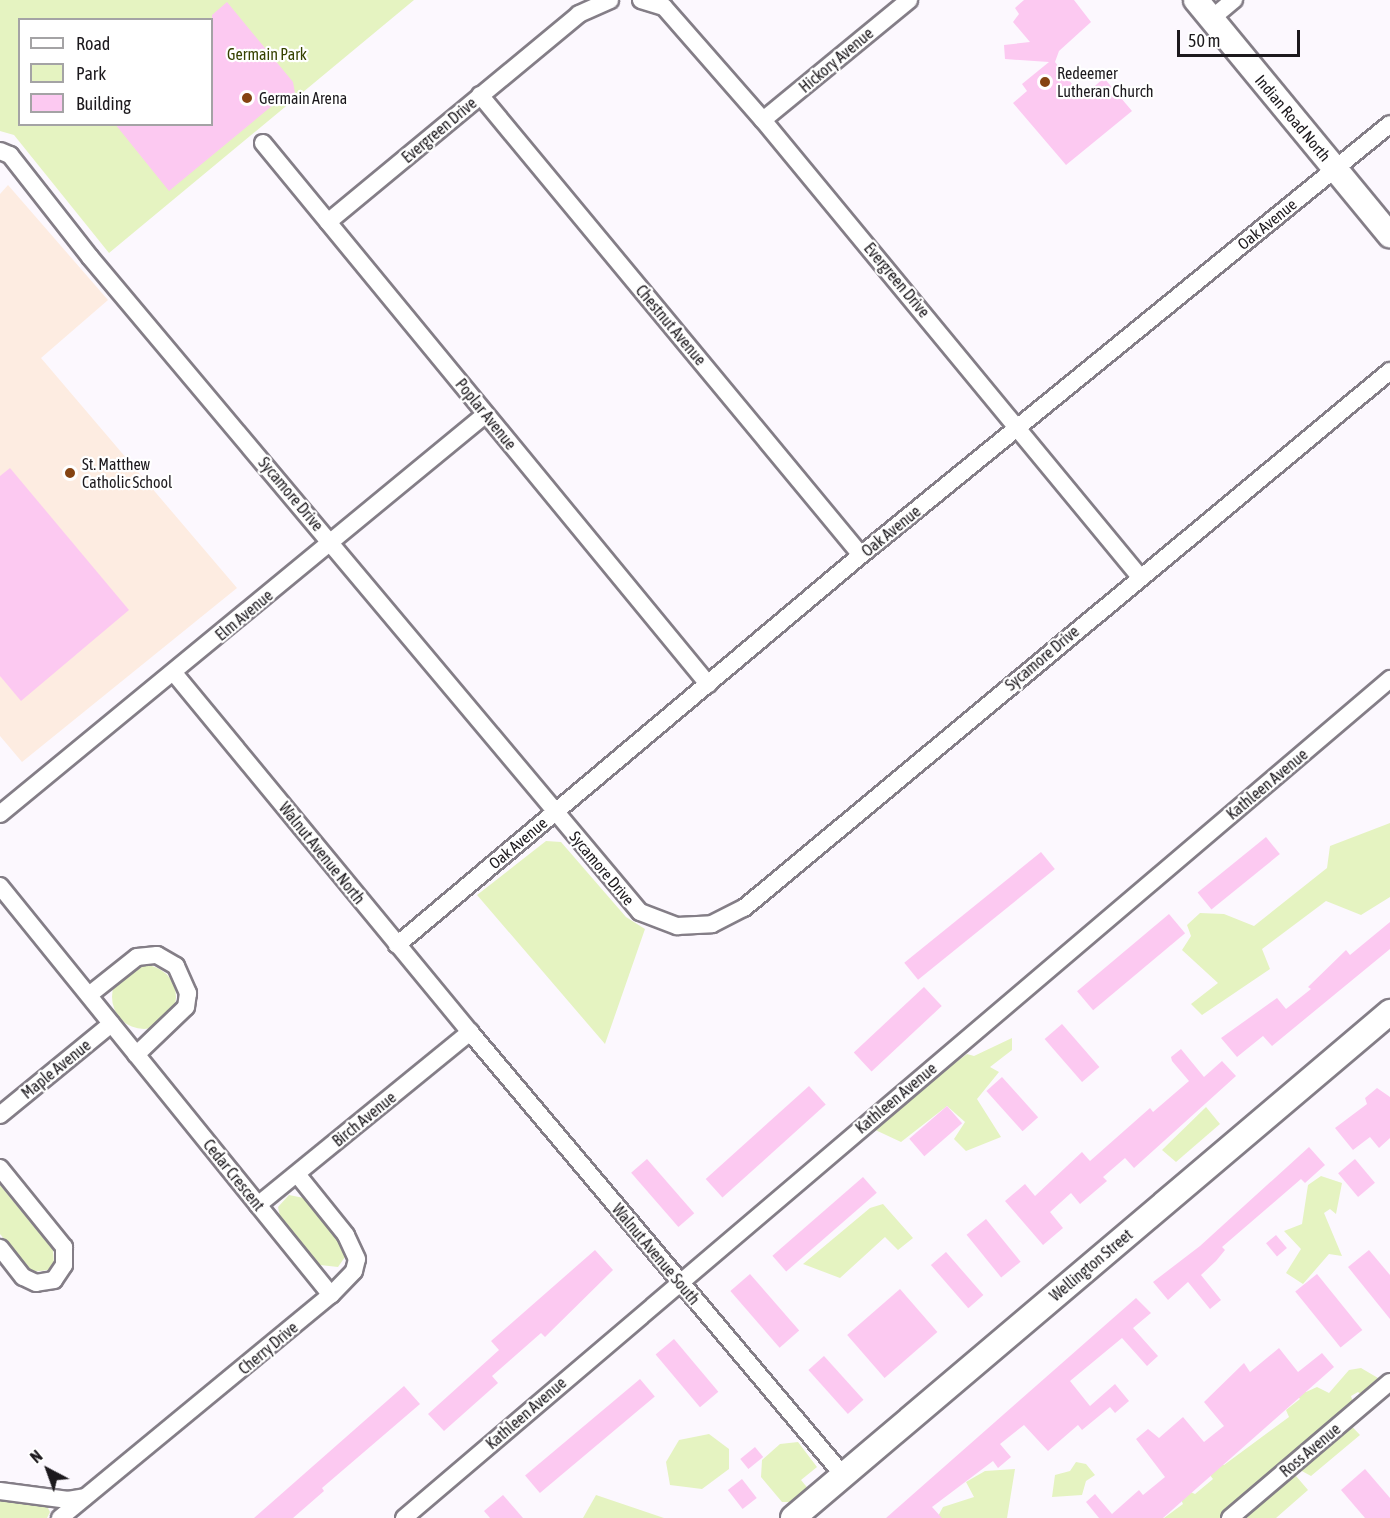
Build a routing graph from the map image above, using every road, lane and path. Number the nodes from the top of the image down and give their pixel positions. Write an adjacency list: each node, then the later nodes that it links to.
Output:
1 (610, 0): 7 (street, Evergreen Drive)
2 (641, 0): 8 (street, Evergreen Drive)
3 (909, 0): 8 (street, Hickory Avenue)
4 (1196, 0): 6 (main road, Indian Road North)
5 (1234, 0): 6 (street)
6 (1211, 19): 12 (main road, Indian Road North)
7 (480, 95): 13 (street, Evergreen Drive); 19 (street, Chestnut Avenue)
8 (763, 120): 17 (street, Evergreen Drive)
9 (1390, 124): 12 (street, Oak Avenue)
10 (263, 143): 13 (street, Poplar Avenue)
11 (0, 151): 18 (street, Sycamore Drive)
12 (1335, 169): 14 (main road, Indian Road North); 17 (street, Oak Avenue)
13 (328, 222): 16 (street, Poplar Avenue)
14 (1390, 235)
15 (1390, 371): 20 (street, Sycamore Drive)
16 (486, 414): 18 (street, Elm Avenue); 23 (street, Poplar Avenue)
17 (1018, 427): 19 (street, Oak Avenue); 20 (street, Evergreen Drive)
18 (332, 541): 21 (street, Elm Avenue); 24 (street, Sycamore Drive)
19 (861, 555): 23 (street, Oak Avenue)
20 (1140, 577): 24 (street, Sycamore Drive)
21 (174, 673): 25 (street, Elm Avenue); 27 (street, Walnut Avenue North)
22 (1390, 679): 38 (street, Kathleen Avenue)
23 (708, 684): 24 (street, Oak Avenue)
24 (555, 812): 27 (street, Oak Avenue)
25 (0, 814)
26 (0, 886): 28 (street, Cedar Crescent)
27 (397, 945): 31 (street, Walnut Avenue North)
28 (89, 995): 30 (street, Cedar Crescent); 32 (street)
29 (1390, 1012): 41 (main road, Wellington Street)
30 (111, 1024): 32 (street, Cedar Crescent); 33 (street, Maple Avenue)
31 (470, 1032): 35 (street, Birch Avenue); 38 (street, Walnut Avenue South)
32 (136, 1055): 36 (street, Cedar Crescent)
33 (0, 1115)
34 (0, 1168): 37 (street)
35 (297, 1174): 36 (street, Birch Avenue); 39 (street, Cherry Drive)
36 (258, 1205): 39 (street, Cedar Crescent)
37 (0, 1248)
38 (679, 1282): 41 (street, Walnut Avenue South); 45 (street, Kathleen Avenue)
39 (331, 1295): 43 (street, Cherry Drive)
40 (1390, 1382): 47 (street, Ross Avenue)
41 (843, 1475): 46 (main road, Wellington Street)
42 (0, 1491): 43 (street)
43 (89, 1496): 44 (street, Cherry Drive)
44 (60, 1518)
45 (404, 1518)
46 (793, 1518)
47 (1230, 1518)

